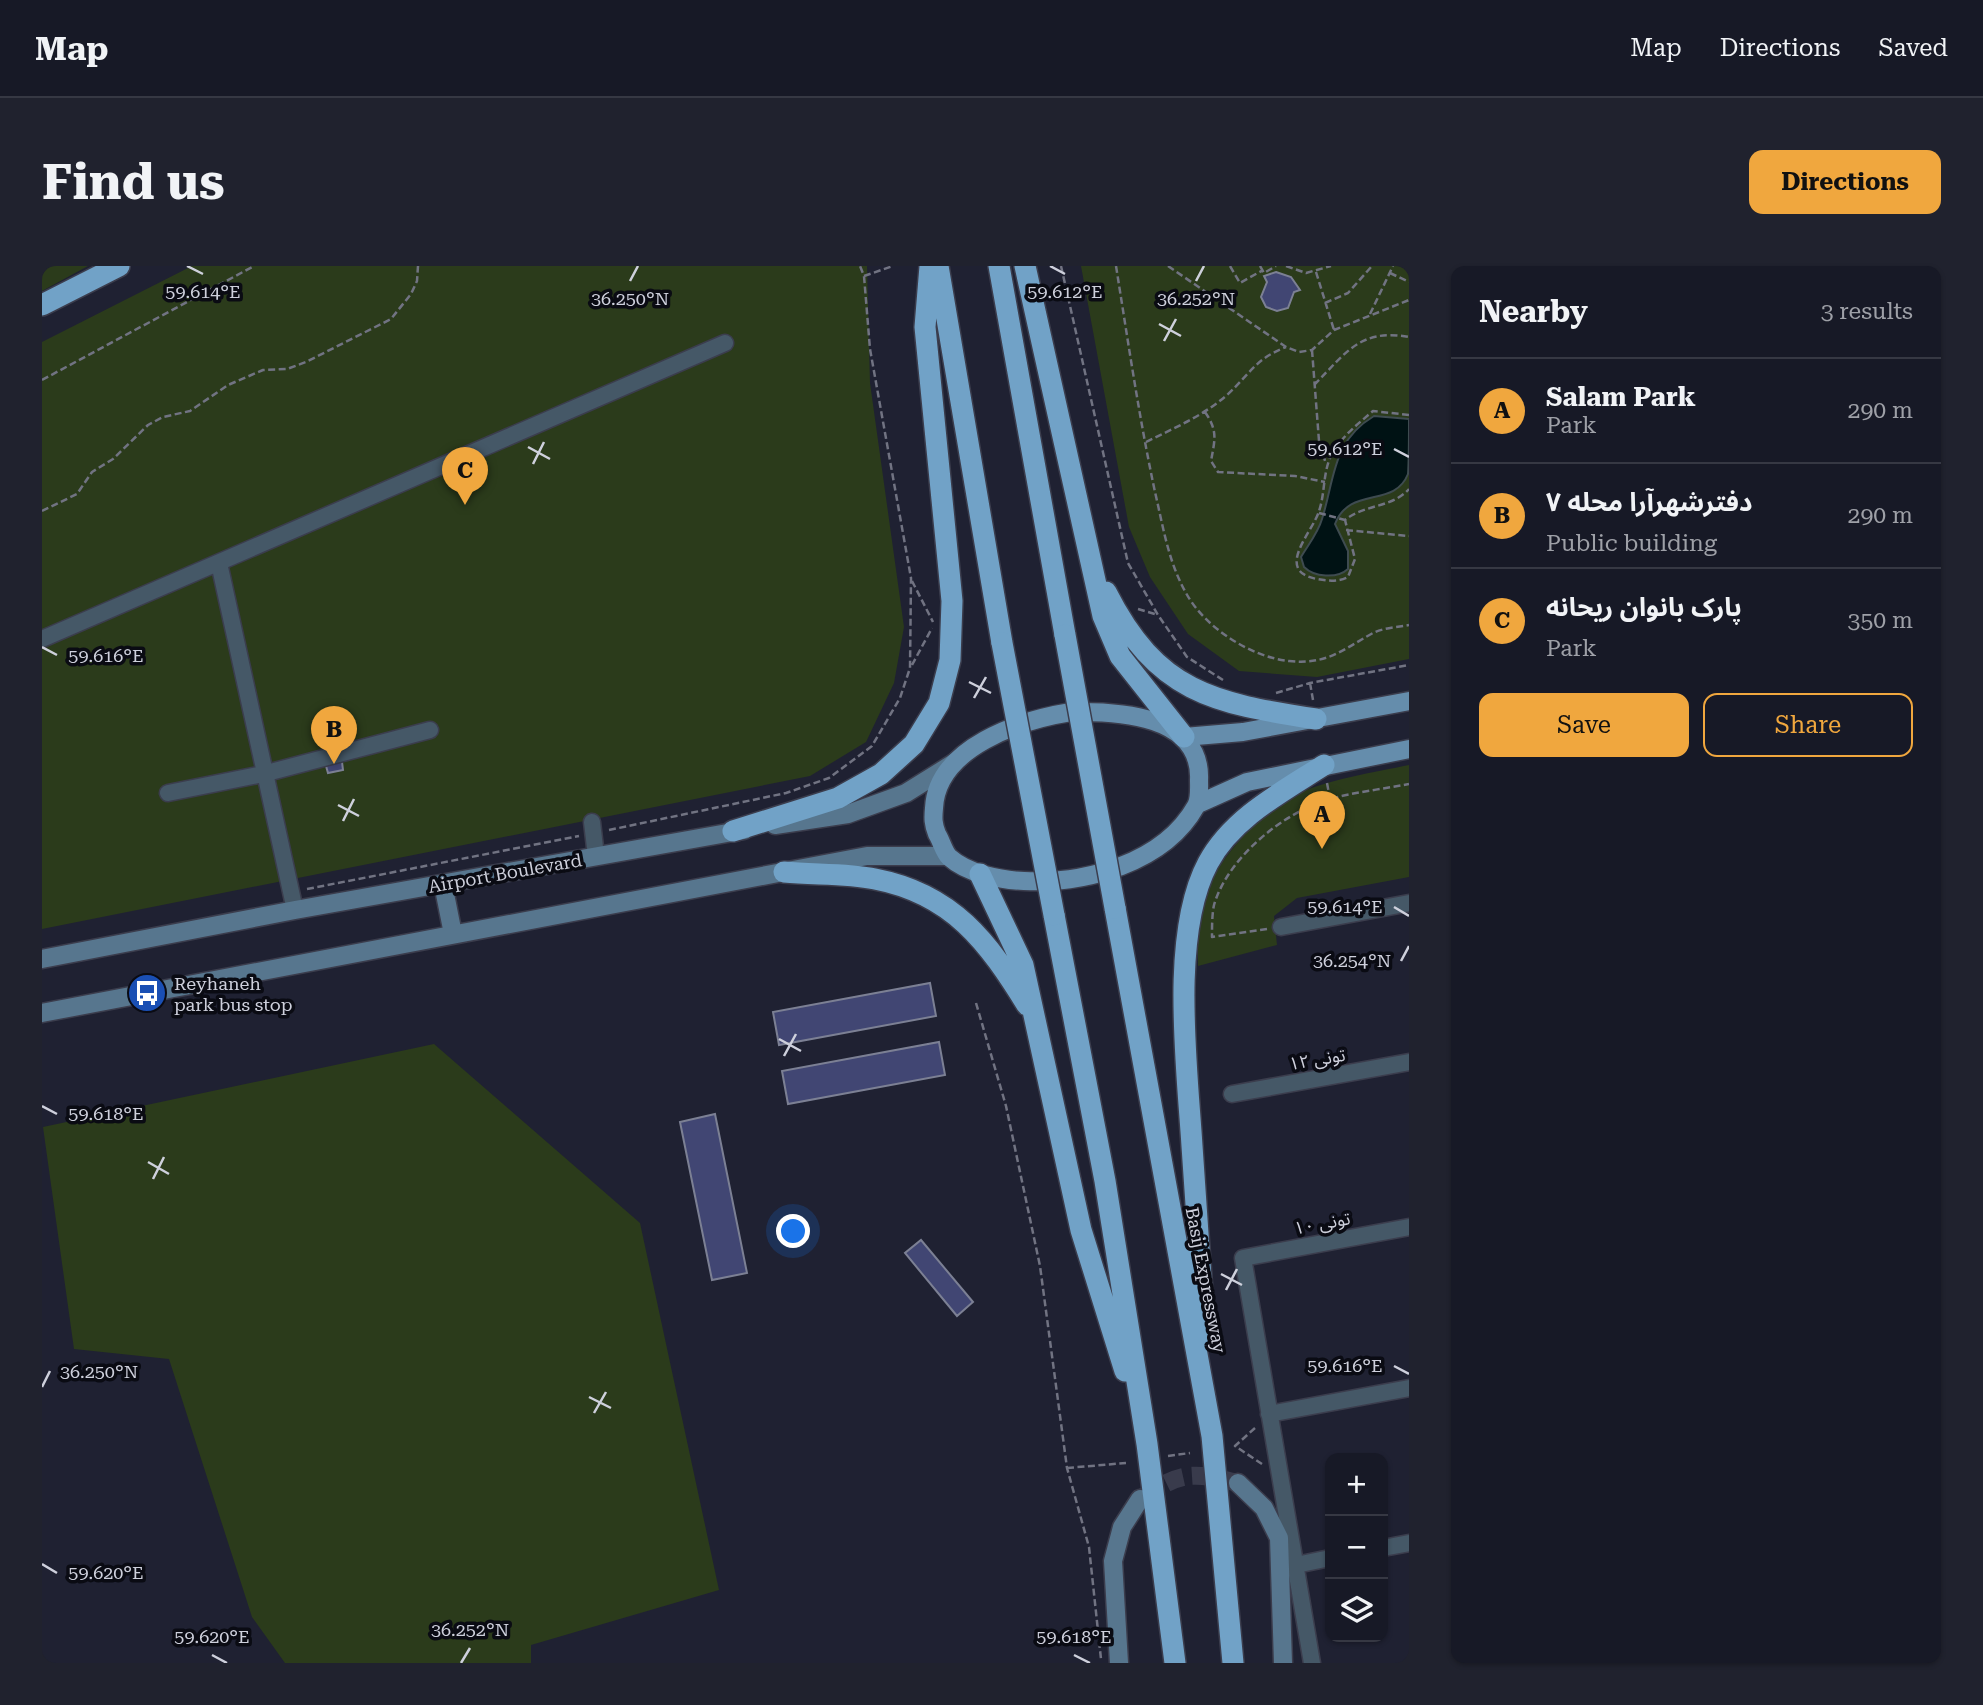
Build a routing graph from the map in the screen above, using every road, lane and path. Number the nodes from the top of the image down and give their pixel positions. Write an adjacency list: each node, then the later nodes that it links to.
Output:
1 (119, 266): 27 (highway)
2 (254, 266): 34 (path)
3 (418, 266): 42 (path)
4 (860, 266): 23 (path)
5 (893, 266): 23 (path)
6 (930, 266): 72 (highway)
7 (938, 266): 92 (highway, bridge)
8 (999, 266): 91 (highway, Basij Expressway, bridge)
9 (1025, 266): 48 (highway)
10 (1061, 266): 51 (path)
11 (1115, 266): 38 (path)
12 (1168, 266): 32 (path)
13 (1230, 266): 20 (path)
14 (1276, 266): 20 (path)
15 (1286, 266): 19 (path)
16 (1331, 266): 21 (path)
17 (1372, 266): 26 (path)
18 (1393, 266): 22 (path)
19 (1291, 267): 21 (path)
20 (1262, 268)
21 (1315, 272): 26 (path)
22 (1390, 273): 24 (path); 28 (path)
23 (864, 276): 49 (path)
24 (1409, 282)
25 (1409, 300): 28 (path)
26 (1325, 303): 29 (path)
27 (42, 305)
28 (1369, 315): 29 (path)
29 (1334, 330): 33 (path)
30 (1409, 337): 35 (path)
31 (725, 342): 47 (street)
32 (1286, 347): 33 (path); 36 (path)
33 (1312, 350): 35 (path)
34 (42, 380)
35 (1314, 385): 39 (path)
36 (1205, 412): 38 (path); 40 (path)
37 (1409, 415): 39 (path)
38 (1145, 443): 52 (path)
39 (1326, 467): 40 (path)
40 (1325, 482): 43 (path)
41 (1409, 489): 44 (path)
42 (42, 511)
43 (1319, 513): 44 (path); 45 (path)
44 (1345, 520): 45 (path)
45 (1346, 530): 46 (path)
46 (1409, 536)
47 (219, 563): 53 (street); 66 (street)
48 (1093, 566): 60 (highway); 62 (highway)
49 (911, 578): 55 (path); 55 (path)
50 (1128, 606): 51 (path)
51 (1158, 615): 57 (path)
52 (1409, 625)
53 (42, 639)
54 (1409, 665): 56 (path)
55 (910, 668): 71 (path)
56 (1310, 683): 58 (path); 60 (path)
57 (1231, 685)
58 (1270, 695)
59 (1409, 701): 60 (main road)
60 (1316, 719): 62 (main road)
61 (430, 730): 66 (street)
62 (1184, 737): 64 (main road); 70 (main road)
63 (1409, 749): 65 (main road)
64 (957, 761): 72 (main road, Airport Boulevard); 74 (main road)
65 (1324, 765): 69 (path); 70 (main road); 91 (highway)
66 (264, 774): 68 (street); 78 (street)
67 (1409, 784): 69 (path)
68 (169, 793)
69 (1330, 799): 80 (path)
70 (1198, 804): 76 (main road)
71 (592, 828): 73 (street); 78 (path)
72 (733, 831): 73 (main road, Airport Boulevard)
73 (596, 856): 77 (main road, Airport Boulevard)
74 (948, 856): 75 (main road); 76 (main road)
75 (784, 873): 81 (main road); 85 (highway)
76 (981, 874): 85 (highway)
77 (443, 884): 78 (main road, Airport Boulevard); 81 (main road)
78 (292, 901): 82 (main road, Airport Boulevard)
79 (1409, 903): 80 (street)
80 (1281, 927)
81 (453, 934): 84 (main road)
82 (42, 959)
83 (976, 1003): 96 (path)
84 (42, 1013)
85 (1036, 1020): 92 (highway)
86 (1409, 1062): 87 (street, تونی ۱۲)
87 (1232, 1094)
88 (1409, 1227): 90 (street, تونی ۱۰)
89 (1409, 1388): 90 (street)
90 (1269, 1416): 97 (street); 97 (path)
91 (1212, 1436): 104 (highway, Basij Expressway)
92 (1147, 1444): 107 (highway)
93 (1190, 1453): 94 (path)
94 (1168, 1456)
95 (1126, 1463): 96 (path)
96 (1067, 1468): 105 (path)
97 (1279, 1476): 103 (street)
98 (1238, 1483): 108 (main road)
99 (1140, 1499): 106 (main road)
100 (1409, 1543): 101 (street)
101 (1388, 1547)
102 (1325, 1559): 103 (street)
103 (1296, 1565): 109 (street)
104 (1233, 1659)
105 (1102, 1663)
106 (1119, 1663)
107 (1175, 1663)
108 (1283, 1663)
109 (1312, 1663)

